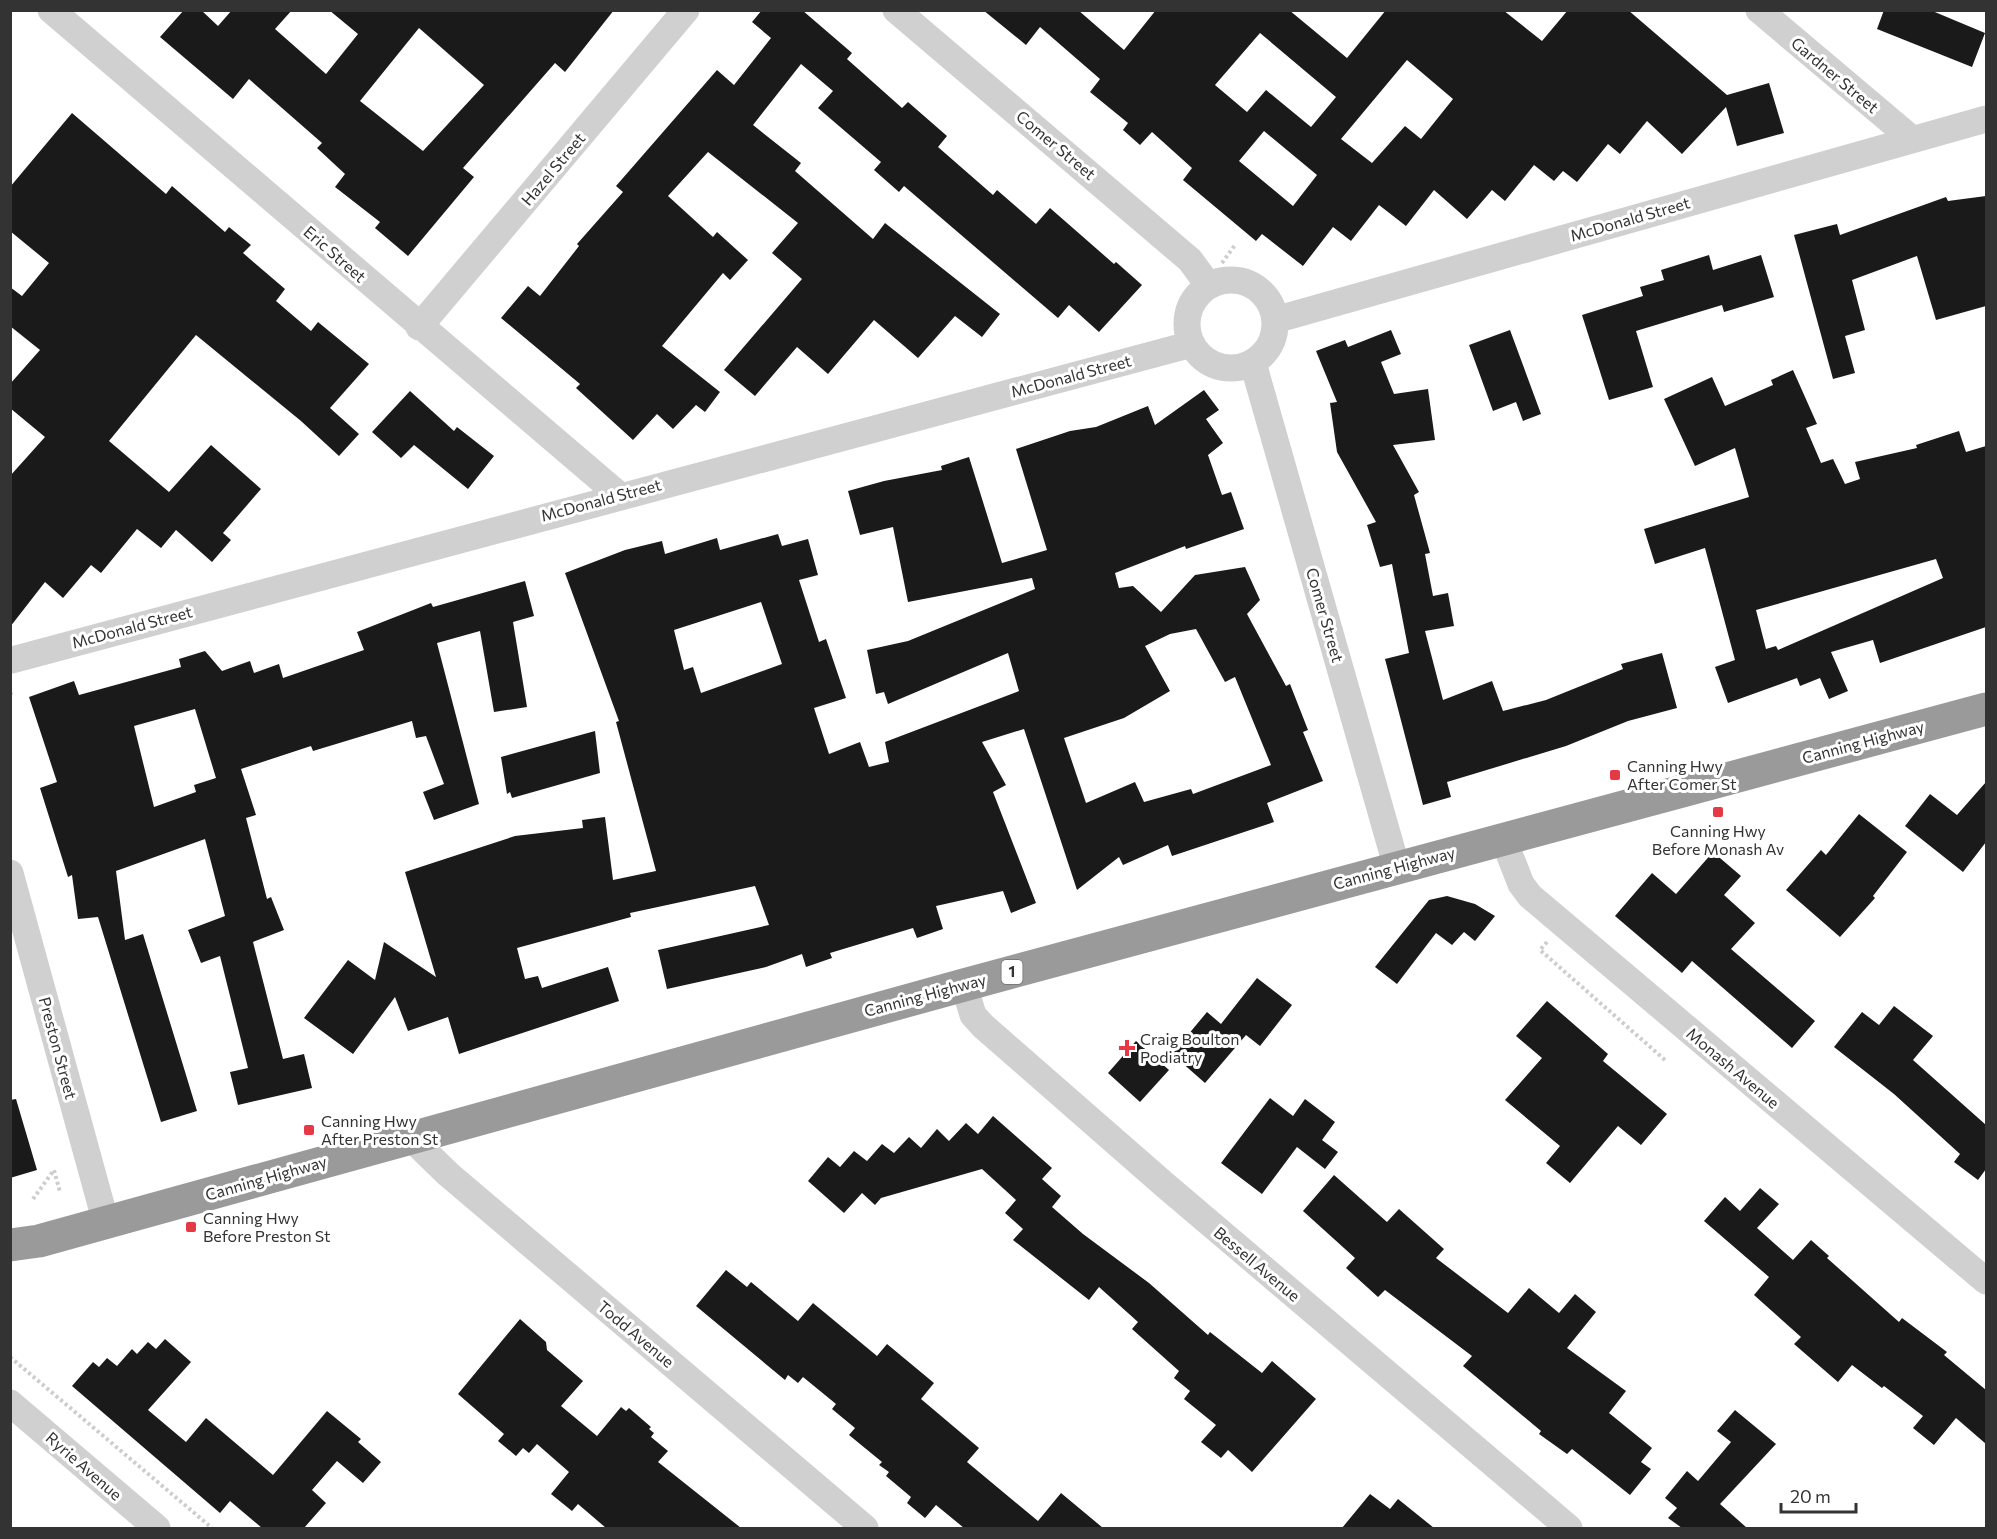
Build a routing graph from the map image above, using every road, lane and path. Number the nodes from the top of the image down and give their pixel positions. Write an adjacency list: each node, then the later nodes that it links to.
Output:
1 (51, 10): 9 (street, Eric Street)
2 (686, 10): 9 (street, Hazel Street)
3 (896, 10): 7 (street, Comer Street)
4 (1759, 10): 6 (street, Gardner Street)
5 (1986, 118): 6 (street, McDonald Street)
6 (1912, 140): 8 (street, McDonald Street)
7 (1209, 286): 8 (street); 10 (street)
8 (1275, 320): 11 (street)
9 (420, 327): 12 (street, Eric Street)
10 (1192, 344): 11 (street); 12 (street, McDonald Street)
11 (1252, 363): 16 (street, Comer Street)
12 (619, 495): 13 (street, McDonald Street)
13 (11, 662)
14 (1986, 709): 15 (highway, Canning Highway / 1)
15 (1503, 838): 16 (highway, Canning Highway / 1); 24 (street, Monash Avenue)
16 (1397, 868): 18 (highway, Canning Highway / 1)
17 (10, 873): 22 (street, Preston Street)
18 (964, 985): 19 (highway, Canning Highway / 1); 30 (street, Bessell Avenue)
19 (410, 1137): 22 (highway, Canning Highway / 1); 29 (street, Todd Avenue)
20 (60, 1192): 21 (path)
21 (33, 1199)
22 (106, 1223): 23 (highway, Canning Highway / 1)
23 (20, 1247)
24 (1986, 1281)
25 (10, 1358): 28 (path)
26 (10, 1403): 27 (street, Ryrie Avenue)
27 (157, 1528)
28 (212, 1528)
29 (865, 1528)
30 (1569, 1528)

